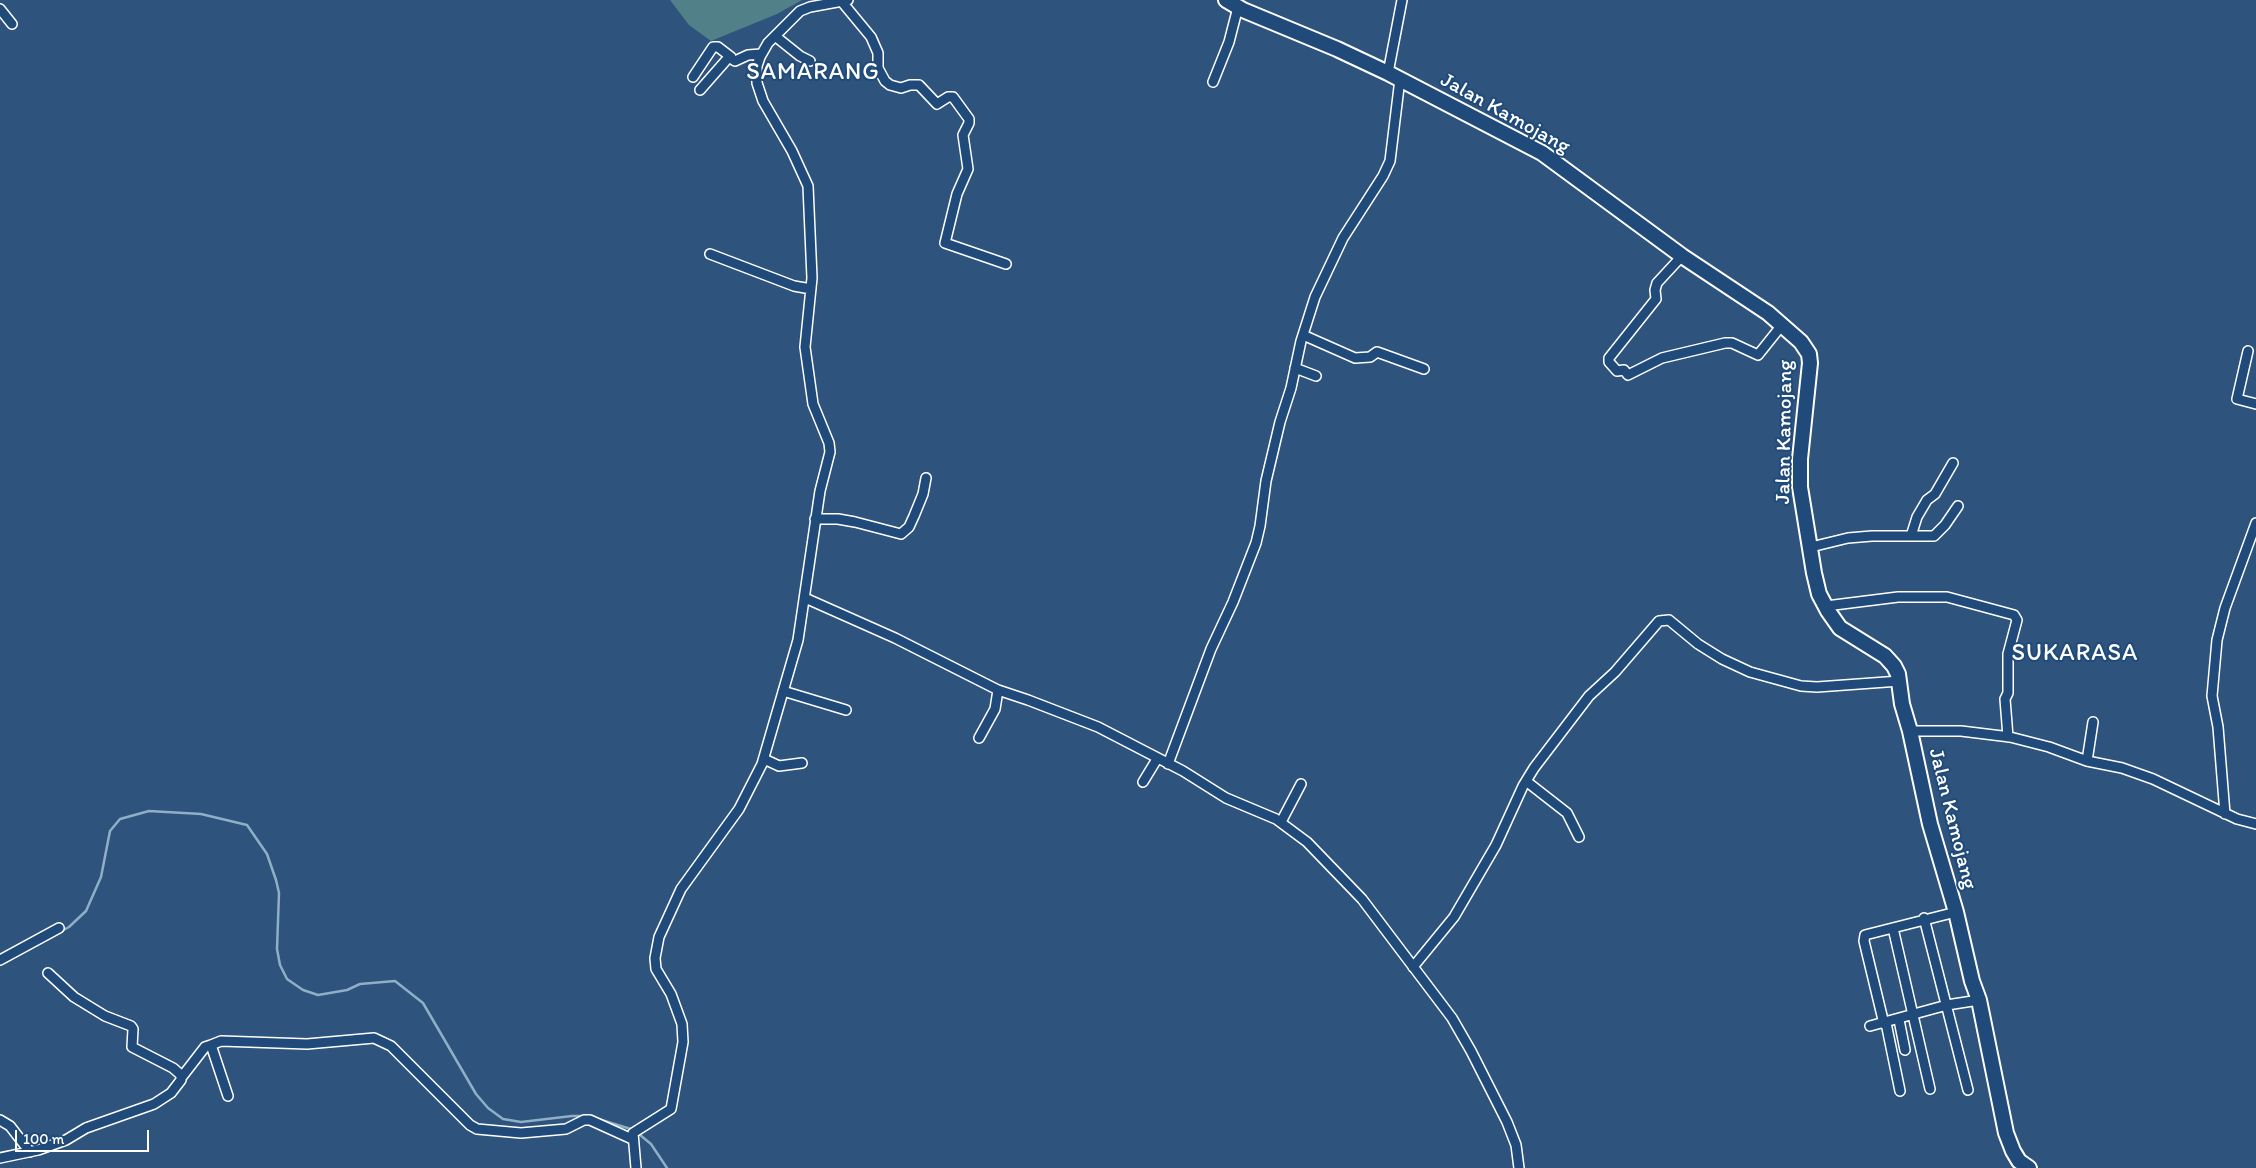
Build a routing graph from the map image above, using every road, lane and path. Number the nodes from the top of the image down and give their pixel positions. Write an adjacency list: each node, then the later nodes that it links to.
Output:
1 (1402, 0): 10 (street)
2 (845, 1): 6 (street); 16 (street)
3 (1232, 4): 10 (main road, Jalan Kamojang); 12 (street)
4 (0, 10): 5 (street)
5 (12, 24)
6 (775, 36): 7 (street); 9 (street)
7 (761, 54): 8 (street); 17 (street)
8 (731, 57): 11 (street); 13 (street)
9 (810, 61)
10 (1394, 76): 15 (main road, Jalan Kamojang); 19 (street)
11 (693, 77)
12 (1213, 82)
13 (700, 90)
14 (710, 254): 17 (street)
15 (1682, 256): 18 (main road, Jalan Kamojang); 18 (street)
16 (1006, 264)
17 (810, 289): 28 (street)
18 (1782, 325): 31 (main road, Jalan Kamojang)
19 (1303, 335): 21 (street); 22 (street)
20 (2248, 351): 24 (street)
21 (1295, 368): 23 (street); 46 (street)
22 (1424, 369)
23 (1316, 376)
24 (2256, 404)
25 (1953, 463): 30 (street)
26 (926, 478): 28 (street)
27 (1958, 506): 30 (street)
28 (815, 519): 32 (street)
29 (2256, 523): 50 (street)
30 (1911, 536): 31 (street)
31 (1811, 547): 33 (main road, Jalan Kamojang)
32 (805, 598): 35 (street); 36 (street)
33 (1826, 606): 34 (main road, Jalan Kamojang); 40 (street)
34 (1900, 680): 39 (main road, Jalan Kamojang); 47 (street)
35 (998, 690): 41 (street); 43 (street)
36 (783, 692): 37 (street); 42 (street)
37 (846, 710)
38 (2093, 722): 44 (street)
39 (1910, 731): 40 (street); 54 (main road, Jalan Kamojang)
40 (2008, 737): 44 (street)
41 (979, 738)
42 (764, 759): 45 (street); 75 (street)
43 (1157, 759): 46 (street); 48 (street)
44 (2087, 761): 50 (street)
45 (802, 763)
46 (1168, 764): 51 (street)
47 (1526, 781): 53 (street); 59 (street)
48 (1143, 782)
49 (1301, 784): 51 (street)
50 (2226, 814): 52 (street)
51 (1281, 822): 59 (street)
52 (2256, 824)
53 (1579, 837)
54 (1956, 912): 55 (street); 61 (main road, Jalan Kamojang)
55 (1924, 918): 57 (street); 62 (street)
56 (59, 928): 58 (street)
57 (1893, 928): 63 (street); 65 (street)
58 (0, 960)
59 (1413, 967): 79 (street)
60 (48, 973): 69 (street)
61 (1979, 1000): 62 (street); 80 (main road, Jalan Kamojang)
62 (1947, 1005): 63 (street); 71 (street)
63 (1915, 1015): 64 (street); 70 (street)
64 (1899, 1020): 65 (street); 68 (street)
65 (1885, 1023): 66 (street); 72 (street)
66 (1870, 1026)
67 (211, 1045): 69 (street); 73 (street); 75 (street)
68 (1906, 1050)
69 (182, 1078): 76 (street)
70 (1930, 1089)
71 (1968, 1090)
72 (1900, 1091)
73 (228, 1096)
74 (0, 1120): 76 (street)
75 (633, 1135): 78 (street)
76 (30, 1152): 77 (street)
77 (0, 1158)
78 (636, 1168)
79 (1518, 1168)
80 (2029, 1168)

